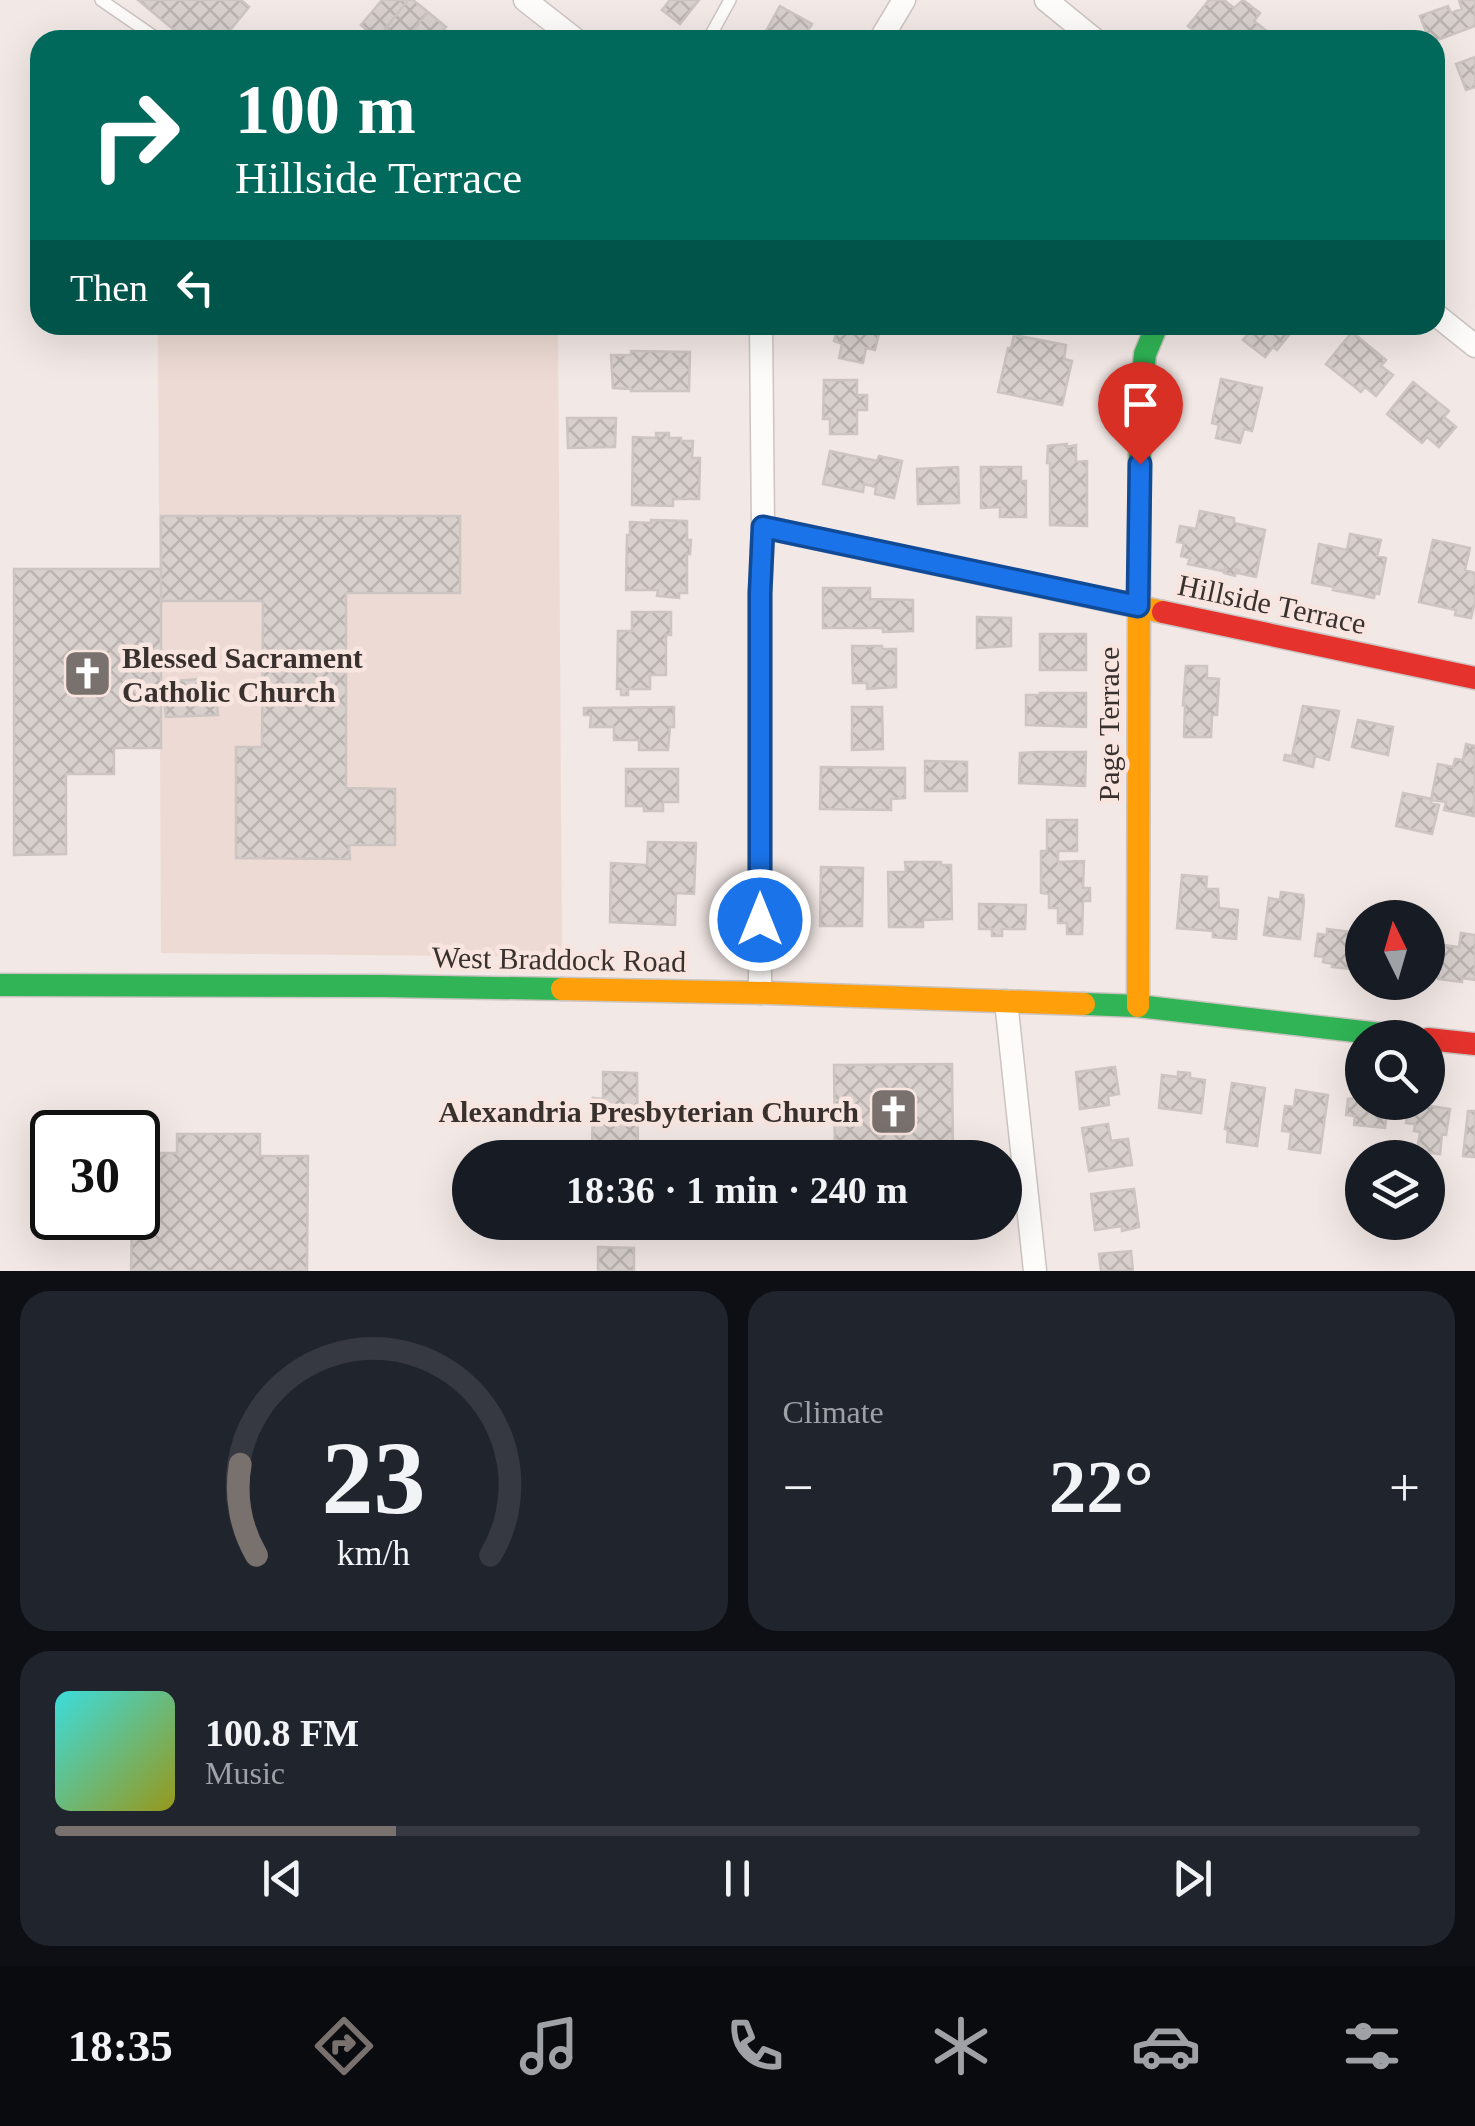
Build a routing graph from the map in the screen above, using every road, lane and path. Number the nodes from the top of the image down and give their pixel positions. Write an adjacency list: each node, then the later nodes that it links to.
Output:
1 (102, 0): 6 (lane)
2 (526, 0): 7 (street)
3 (730, 0): 8 (lane)
4 (904, 0): 9 (street)
5 (1046, 0): 10 (street)
6 (146, 30)
7 (564, 30)
8 (714, 30)
9 (886, 30)
10 (1083, 30)
11 (1445, 322): 14 (street)
12 (762, 335): 15 (street)
13 (1153, 335): 16 (main road, Page Terrace)
14 (1475, 346)
15 (763, 527): 16 (main road, Hillside Terrace); 19 (street)
16 (1138, 606): 17 (main road, Hillside Terrace); 21 (main road, Page Terrace)
17 (1475, 678)
18 (0, 985): 19 (main road, West Braddock Road)
19 (760, 993): 20 (main road, West Braddock Road)
20 (1006, 1002): 21 (main road, West Braddock Road); 25 (street)
21 (1138, 1006): 22 (main road, West Braddock Road)
22 (1345, 1030)
23 (1445, 1041): 24 (main road)
24 (1475, 1044)
25 (1036, 1271)

